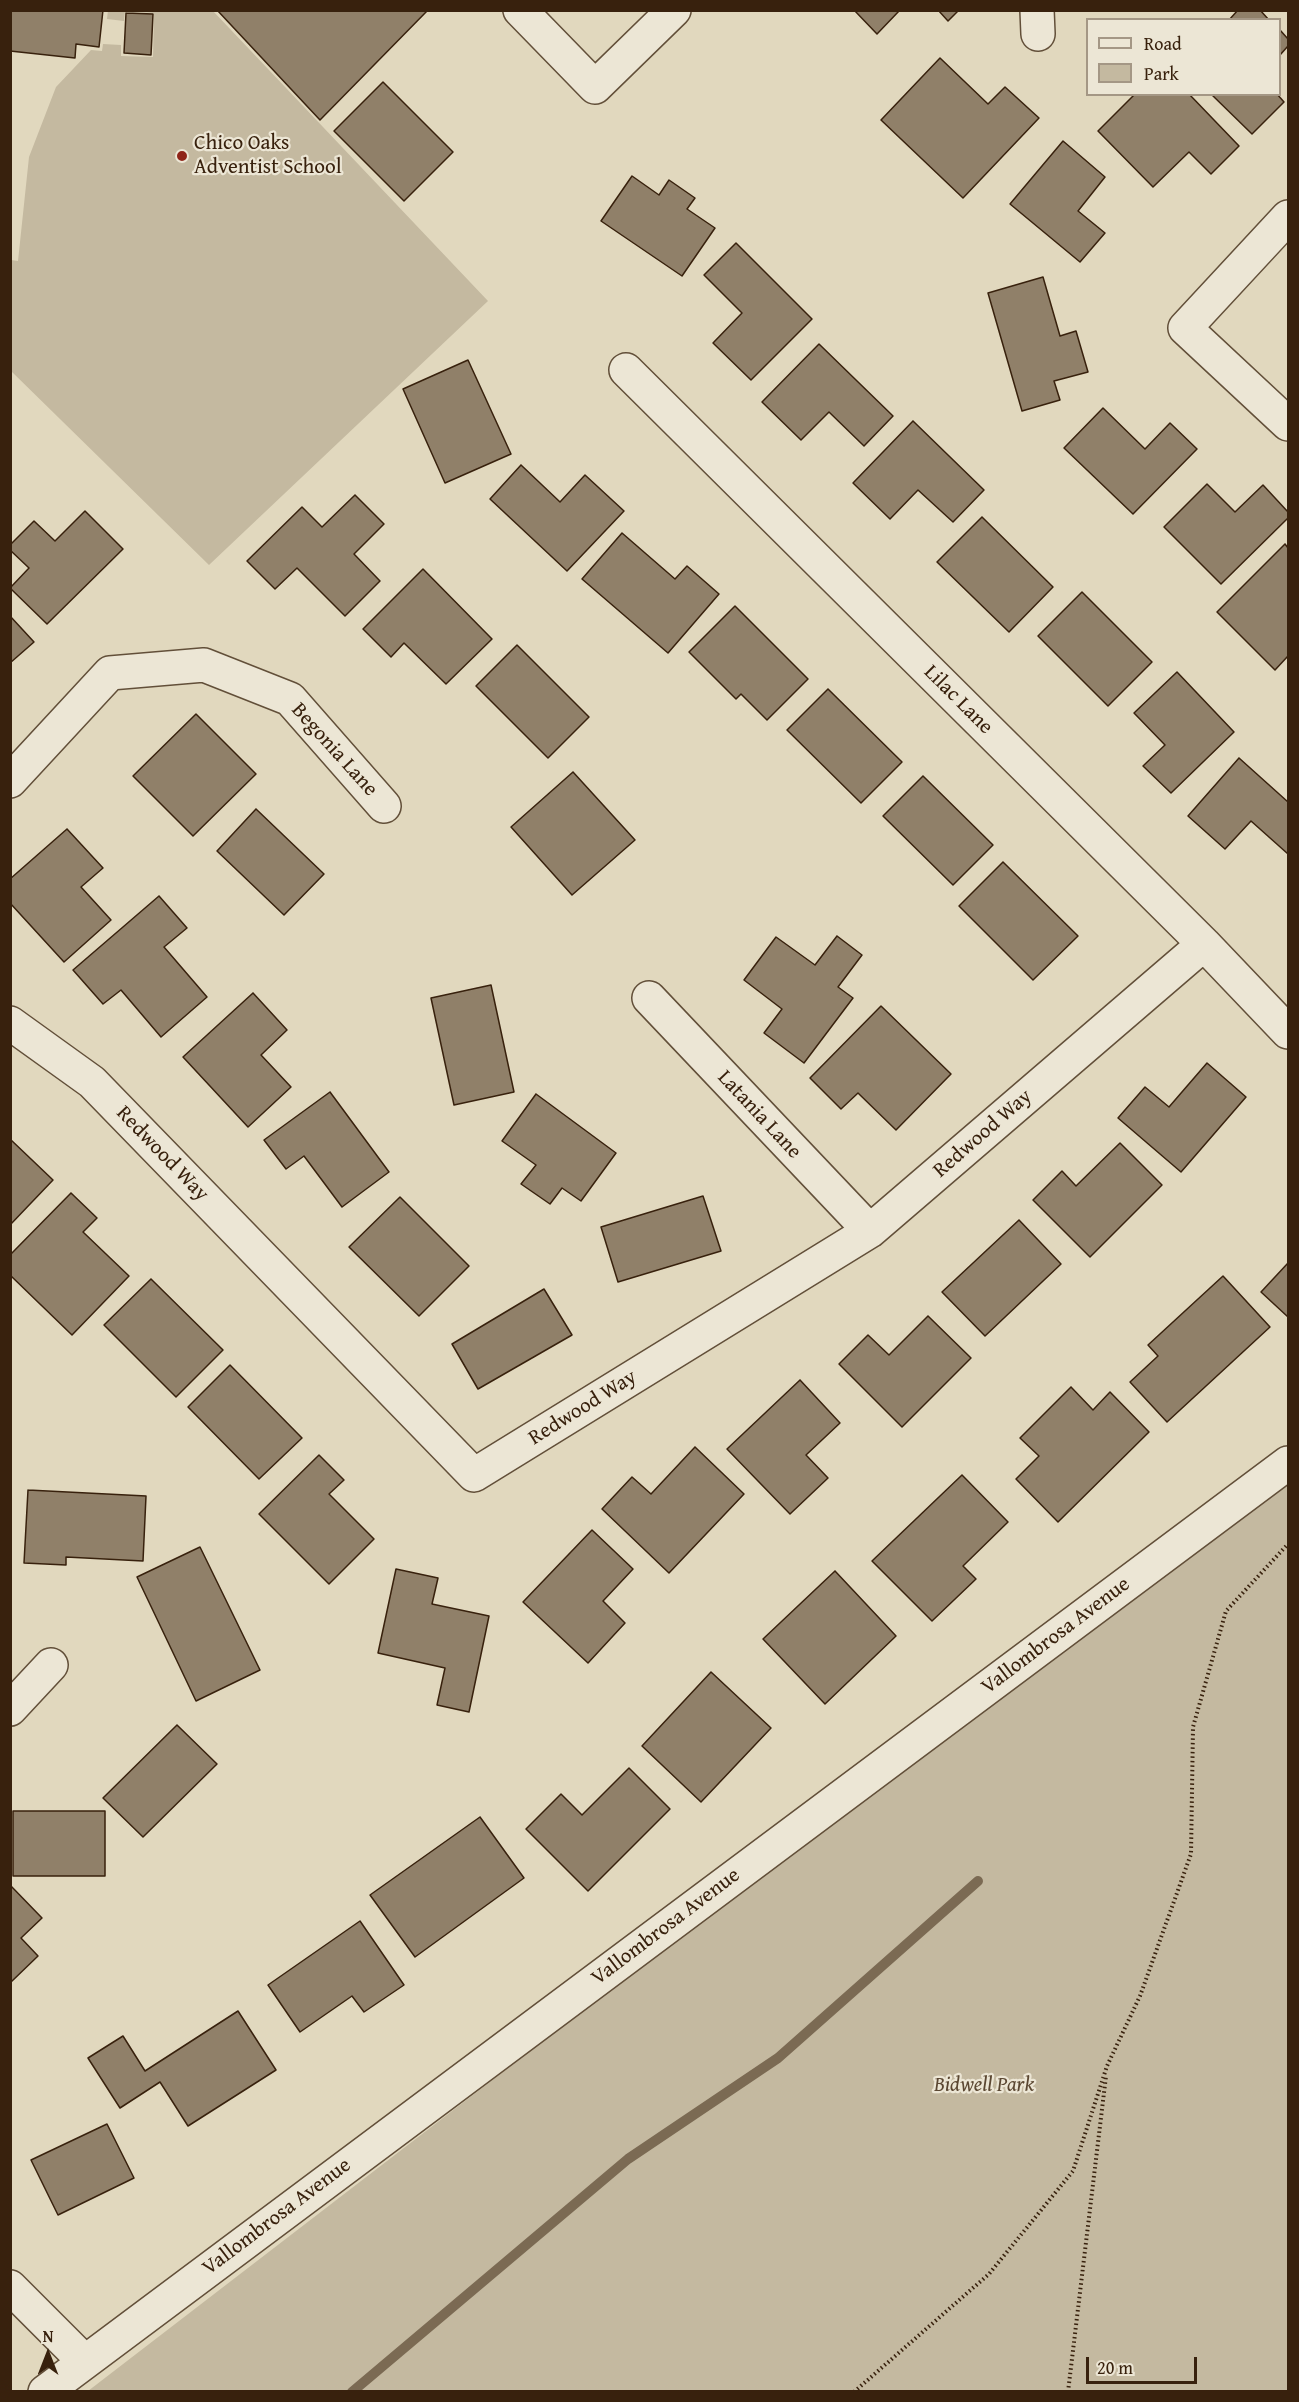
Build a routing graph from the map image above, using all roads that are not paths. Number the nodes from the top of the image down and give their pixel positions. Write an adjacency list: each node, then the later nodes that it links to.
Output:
1 (520, 10): 2 (street)
2 (674, 11)
3 (1288, 217): 5 (street)
4 (626, 370): 8 (street, Lilac Lane)
5 (1288, 424)
6 (10, 781): 7 (street, Begonia Lane)
7 (384, 806)
8 (1204, 944): 11 (street, Lilac Lane); 12 (street, Redwood Way)
9 (649, 998): 12 (street, Latania Lane)
10 (10, 1023): 12 (street, Redwood Way)
11 (1288, 1032)
12 (870, 1232)
13 (1288, 1463): 17 (street, Vallombrosa Avenue)
14 (51, 1665): 15 (street)
15 (10, 1709)
16 (10, 2287): 17 (street)
17 (84, 2361): 18 (street, Vallombrosa Avenue)
18 (45, 2391)

